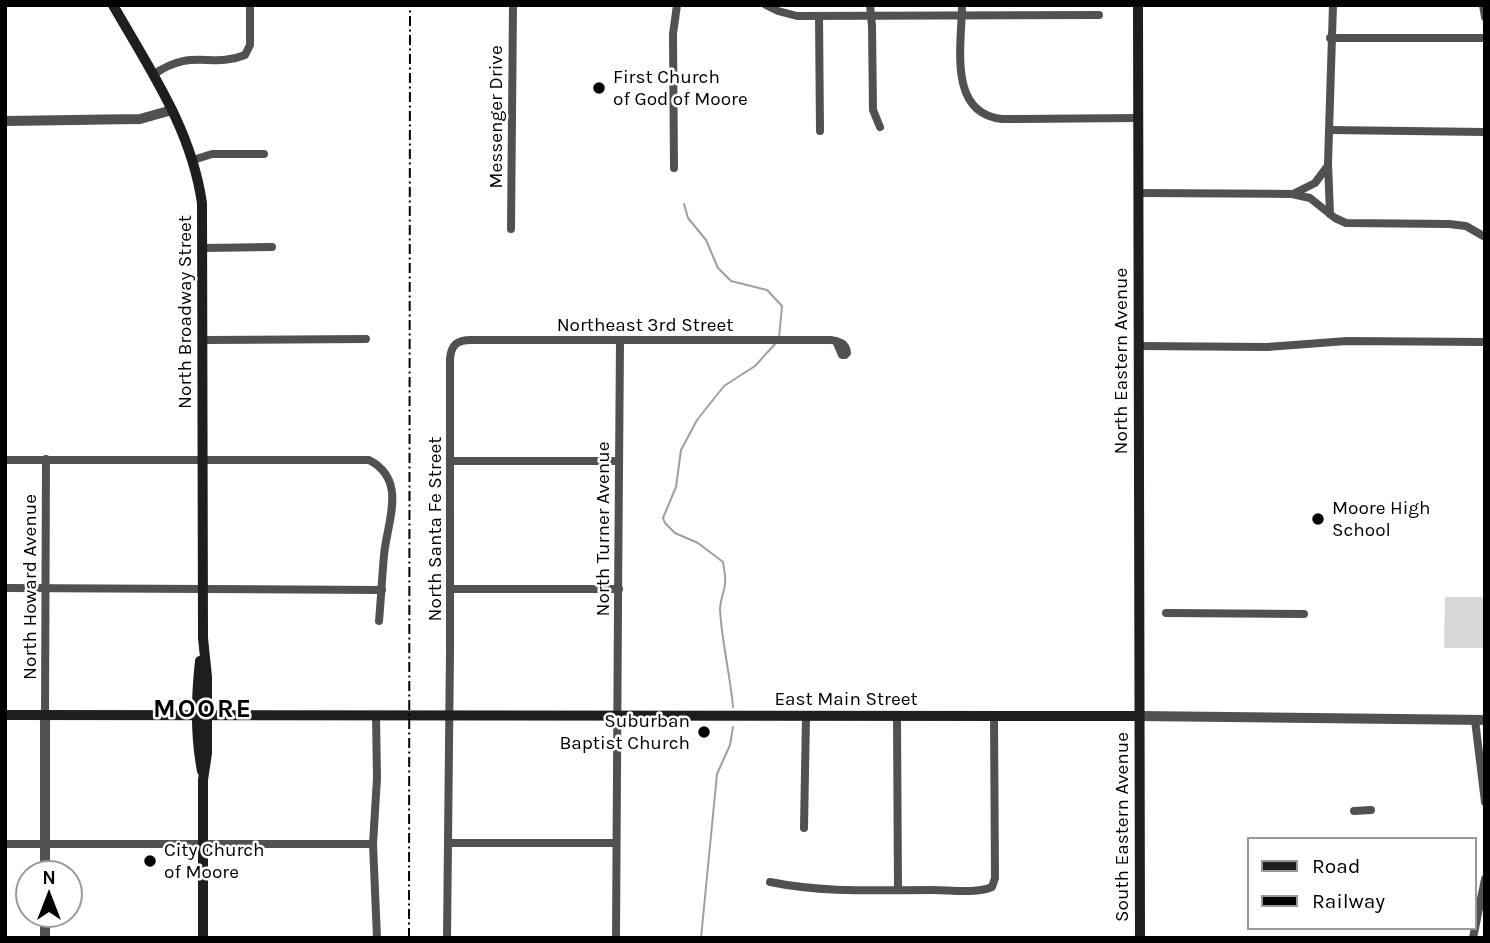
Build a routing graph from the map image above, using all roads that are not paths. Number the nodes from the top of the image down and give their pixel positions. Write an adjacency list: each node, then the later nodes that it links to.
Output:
1 (113, 5): 18 (main road, North Broadway Street)
2 (250, 5): 18 (street)
3 (513, 5): 33 (street, Messenger Drive)
4 (677, 5): 29 (street)
5 (766, 5): 13 (street)
6 (870, 5): 14 (street)
7 (962, 5): 11 (street)
8 (1138, 5): 20 (main road, North Eastern Avenue)
9 (1333, 5): 16 (street)
10 (1483, 5): 15 (street)
11 (962, 15): 12 (street); 14 (street); 20 (street)
12 (1099, 15)
13 (819, 16): 14 (street); 24 (street)
14 (870, 16): 22 (street)
15 (1485, 17)
16 (1331, 38): 17 (street); 23 (street)
17 (1485, 38)
18 (153, 75): 19 (main road, North Broadway Street)
19 (172, 110): 21 (street); 27 (main road, North Broadway Street)
20 (1138, 118): 30 (main road, North Eastern Avenue)
21 (5, 121)
22 (880, 127)
23 (1330, 130): 25 (street); 28 (street)
24 (821, 131)
25 (1485, 132)
26 (264, 154): 27 (street)
27 (193, 160): 36 (main road, North Broadway Street)
28 (1328, 163): 31 (street); 32 (street)
29 (674, 167)
30 (1139, 193): 31 (street); 43 (main road, North Eastern Avenue)
31 (1292, 194): 32 (street)
32 (1330, 214): 34 (street)
33 (512, 229)
34 (1485, 237)
35 (272, 247): 36 (street)
36 (203, 248): 38 (main road, North Broadway Street)
37 (366, 339): 38 (street)
38 (203, 340): 46 (main road, North Broadway Street)
39 (620, 341): 40 (street, Northeast 3rd Street); 42 (street, Northeast 3rd Street); 48 (street, North Turner Avenue)
40 (836, 341)
41 (1485, 342): 43 (street)
42 (455, 343): 47 (street, North Santa Fe Street)
43 (1139, 346): 64 (main road, North Eastern Avenue)
44 (46, 459): 45 (street); 46 (street); 51 (street, North Howard Avenue)
45 (5, 460)
46 (203, 460): 49 (main road, North Broadway Street); 54 (street)
47 (451, 461): 48 (street); 52 (street, North Santa Fe Street)
48 (619, 461): 53 (street, North Turner Avenue)
49 (202, 587): 51 (street); 54 (street); 60 (main road, North Broadway Street)
50 (5, 588): 51 (street)
51 (45, 588): 59 (street, North Howard Avenue)
52 (450, 589): 53 (street); 62 (street, North Santa Fe Street)
53 (619, 589): 63 (street, North Turner Avenue)
54 (382, 590): 57 (street)
55 (1166, 613): 56 (street)
56 (1304, 614)
57 (379, 621)
58 (5, 715): 59 (main road, East Main Street)
59 (45, 715): 60 (main road, East Main Street); 76 (street)
60 (202, 716): 61 (main road, East Main Street); 73 (main road, North Broadway Street)
61 (376, 716): 62 (main road, East Main Street); 77 (street)
62 (450, 716): 63 (main road, East Main Street); 74 (street, North Santa Fe Street)
63 (618, 716): 65 (main road, East Main Street); 78 (street, North Turner Avenue)
64 (1139, 716): 67 (main road, East Main Street); 68 (street, East Main Street); 88 (main road, South Eastern Avenue)
65 (806, 717): 66 (main road, East Main Street); 72 (street)
66 (897, 717): 67 (main road, East Main Street); 82 (street)
67 (994, 717): 82 (street)
68 (1480, 720): 69 (street)
69 (1485, 802)
70 (1371, 810): 71 (street)
71 (1354, 811)
72 (804, 828)
73 (203, 843): 76 (street); 77 (street); 84 (main road, North Broadway Street)
74 (448, 843): 78 (street); 86 (street, North Santa Fe Street)
75 (5, 844): 76 (street)
76 (46, 844): 79 (street)
77 (373, 844): 85 (street)
78 (616, 844): 87 (street, North Turner Avenue)
79 (46, 859)
80 (1485, 879): 83 (street)
81 (770, 883): 82 (street)
82 (898, 890)
83 (1476, 923)
84 (203, 938)
85 (377, 938)
86 (447, 938)
87 (616, 938)
88 (1140, 938)

